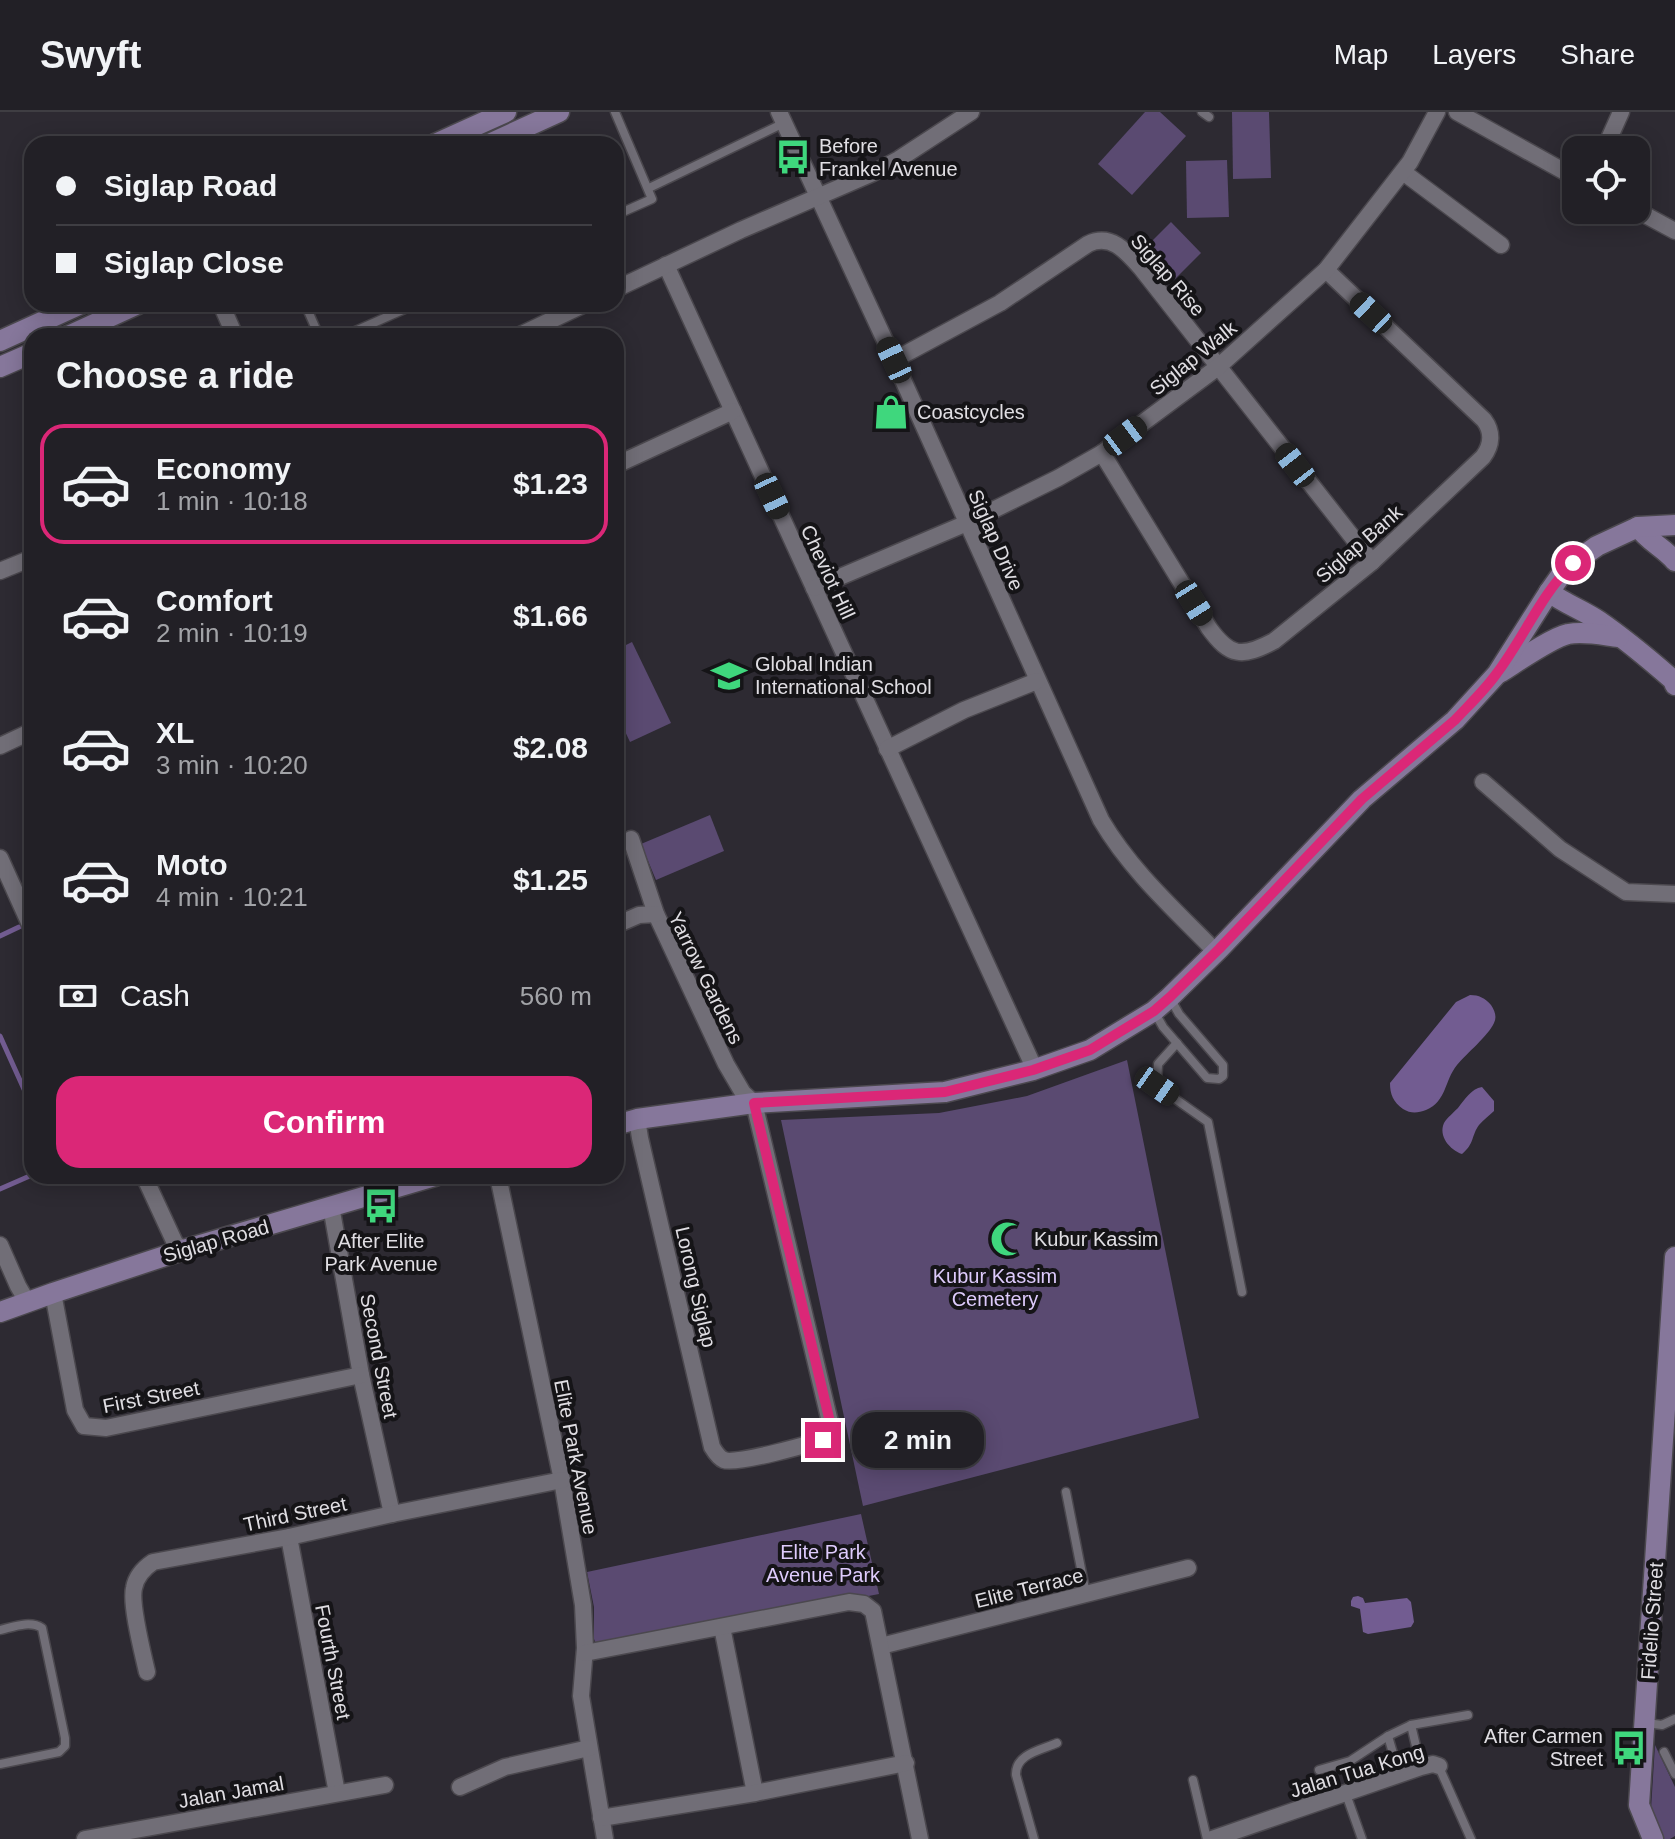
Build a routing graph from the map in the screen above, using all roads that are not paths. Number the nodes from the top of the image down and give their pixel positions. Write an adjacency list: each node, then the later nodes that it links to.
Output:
1 (506, 112): 9 (main road)
2 (559, 112): 10 (main road)
3 (615, 112): 14 (lane)
4 (971, 112): 15 (street)
5 (1437, 112): 13 (street, Siglap Walk)
6 (1457, 112): 12 (street)
7 (1621, 112): 11 (street)
8 (781, 118): 14 (lane); 15 (street, Siglap Drive)
9 (453, 136)
10 (506, 136)
11 (1610, 136)
12 (1562, 170)
13 (1403, 172): 19 (street); 21 (street, Siglap Walk)
14 (649, 188): 16 (lane)
15 (818, 197): 20 (street); 34 (street, Siglap Drive)
16 (624, 211)
17 (1650, 218): 18 (street)
18 (1675, 231)
19 (1501, 245)
20 (666, 265): 22 (street); 37 (street, Cheviot Hill)
21 (1326, 270): 36 (street, Siglap Walk); 45 (street, Siglap Bank)
22 (624, 285)
23 (63, 312): 27 (main road)
24 (120, 312): 28 (main road)
25 (398, 312): 29 (lane)
26 (568, 312): 30 (street)
27 (28, 328)
28 (86, 328)
29 (362, 328)
30 (535, 328)
31 (24, 330): 32 (main road)
32 (0, 341)
33 (24, 356): 35 (main road)
34 (894, 360): 36 (street, Siglap Rise); 40 (street, Siglap Drive)
35 (0, 367)
36 (1218, 367): 38 (street, Siglap Walk); 45 (street, Siglap Rise)
37 (733, 411): 39 (street); 47 (street, Cheviot Hill)
38 (1102, 453): 40 (street, Siglap Walk); 45 (street, Siglap Bank)
39 (624, 461)
40 (967, 523): 47 (street, Siglap Walk); 51 (street, Siglap Drive)
41 (1675, 525): 42 (main road)
42 (1638, 527): 44 (main road); 48 (main road)
43 (24, 561): 46 (street)
44 (1675, 561)
45 (1372, 562)
46 (0, 571)
47 (814, 588): 55 (street, Cheviot Hill)
48 (1549, 592): 49 (main road); 50 (main road)
49 (1623, 638): 50 (main road); 52 (main road)
50 (1497, 674): 63 (main road)
51 (1037, 681): 55 (street); 63 (street, Siglap Drive)
52 (1674, 682)
53 (24, 735): 54 (street)
54 (0, 746)
55 (887, 749): 66 (street, Cheviot Hill)
56 (1483, 782): 60 (street)
57 (631, 839): 61 (street)
58 (0, 858): 59 (street)
59 (24, 890)
60 (1675, 894)
61 (656, 914): 62 (street, Yarrow Gardens); 67 (street, Yarrow Gardens)
62 (624, 922)
63 (1219, 949): 64 (main road)
64 (1162, 1004): 65 (lane); 65 (lane); 66 (main road)
65 (1177, 1043): 77 (lane)
66 (1033, 1070): 67 (main road)
67 (748, 1098): 68 (main road); 82 (street, Yarrow Gardens)
68 (637, 1119): 69 (main road); 82 (street, Lorong Siglap)
69 (624, 1123)
70 (148, 1184): 75 (street)
71 (407, 1184): 73 (main road, Siglap Road)
72 (500, 1184): 84 (street, Elite Park Avenue)
73 (331, 1206): 75 (main road, Siglap Road); 81 (street, Second Street)
74 (0, 1245): 79 (street)
75 (183, 1250): 78 (main road, Siglap Road)
76 (1675, 1257): 83 (main road, Fidelio Street)
77 (1242, 1292)
78 (53, 1293): 79 (main road, Siglap Road); 81 (street, First Street)
79 (28, 1303): 80 (main road, Siglap Road)
80 (0, 1312)
81 (361, 1375): 86 (street, Second Street)
82 (723, 1460)
83 (1667, 1476): 97 (main road, Fidelio Street)
84 (562, 1480): 86 (street, Third Street); 93 (street, Elite Park Avenue)
85 (1066, 1492): 89 (lane)
86 (392, 1514): 87 (street, Third Street)
87 (289, 1537): 94 (street, Third Street); 113 (street, Fourth Street)
88 (1188, 1568): 89 (street, Elite Terrace)
89 (1086, 1594): 92 (street, Elite Terrace)
90 (722, 1627): 92 (street); 93 (street); 114 (street)
91 (0, 1630): 104 (lane)
92 (881, 1646): 103 (street)
93 (585, 1653): 101 (street, Elite Park Avenue)
94 (147, 1672)
95 (1468, 1715): 98 (lane)
96 (1675, 1719): 97 (lane)
97 (1645, 1723): 124 (main road, Fidelio Street)
98 (1411, 1725): 99 (lane); 106 (lane)
99 (1388, 1736): 107 (lane); 108 (lane)
100 (1057, 1743): 120 (lane)
101 (589, 1748): 112 (street); 116 (street, Elite Park Avenue)
102 (1664, 1752): 109 (lane)
103 (906, 1763): 114 (street); 119 (street)
104 (0, 1764)
105 (1439, 1766): 106 (street, Jalan Tua Kong); 123 (lane, Jalan Tua Kong)
106 (1421, 1767): 108 (street, Jalan Tua Kong)
107 (1319, 1770)
108 (1399, 1774): 115 (street, Jalan Tua Kong)
109 (1675, 1774)
110 (1193, 1780): 121 (lane)
111 (385, 1785): 113 (street, Jalan Jamal)
112 (460, 1787)
113 (337, 1793): 117 (street, Jalan Jamal)
114 (755, 1793): 116 (street)
115 (1346, 1794): 121 (street, Jalan Tua Kong); 122 (lane)
116 (601, 1818): 118 (street, Elite Park Avenue)
117 (85, 1839)
118 (605, 1839)
119 (920, 1839)
120 (1034, 1839)
121 (1209, 1839)
122 (1362, 1839)
123 (1471, 1839)
124 (1653, 1839)

